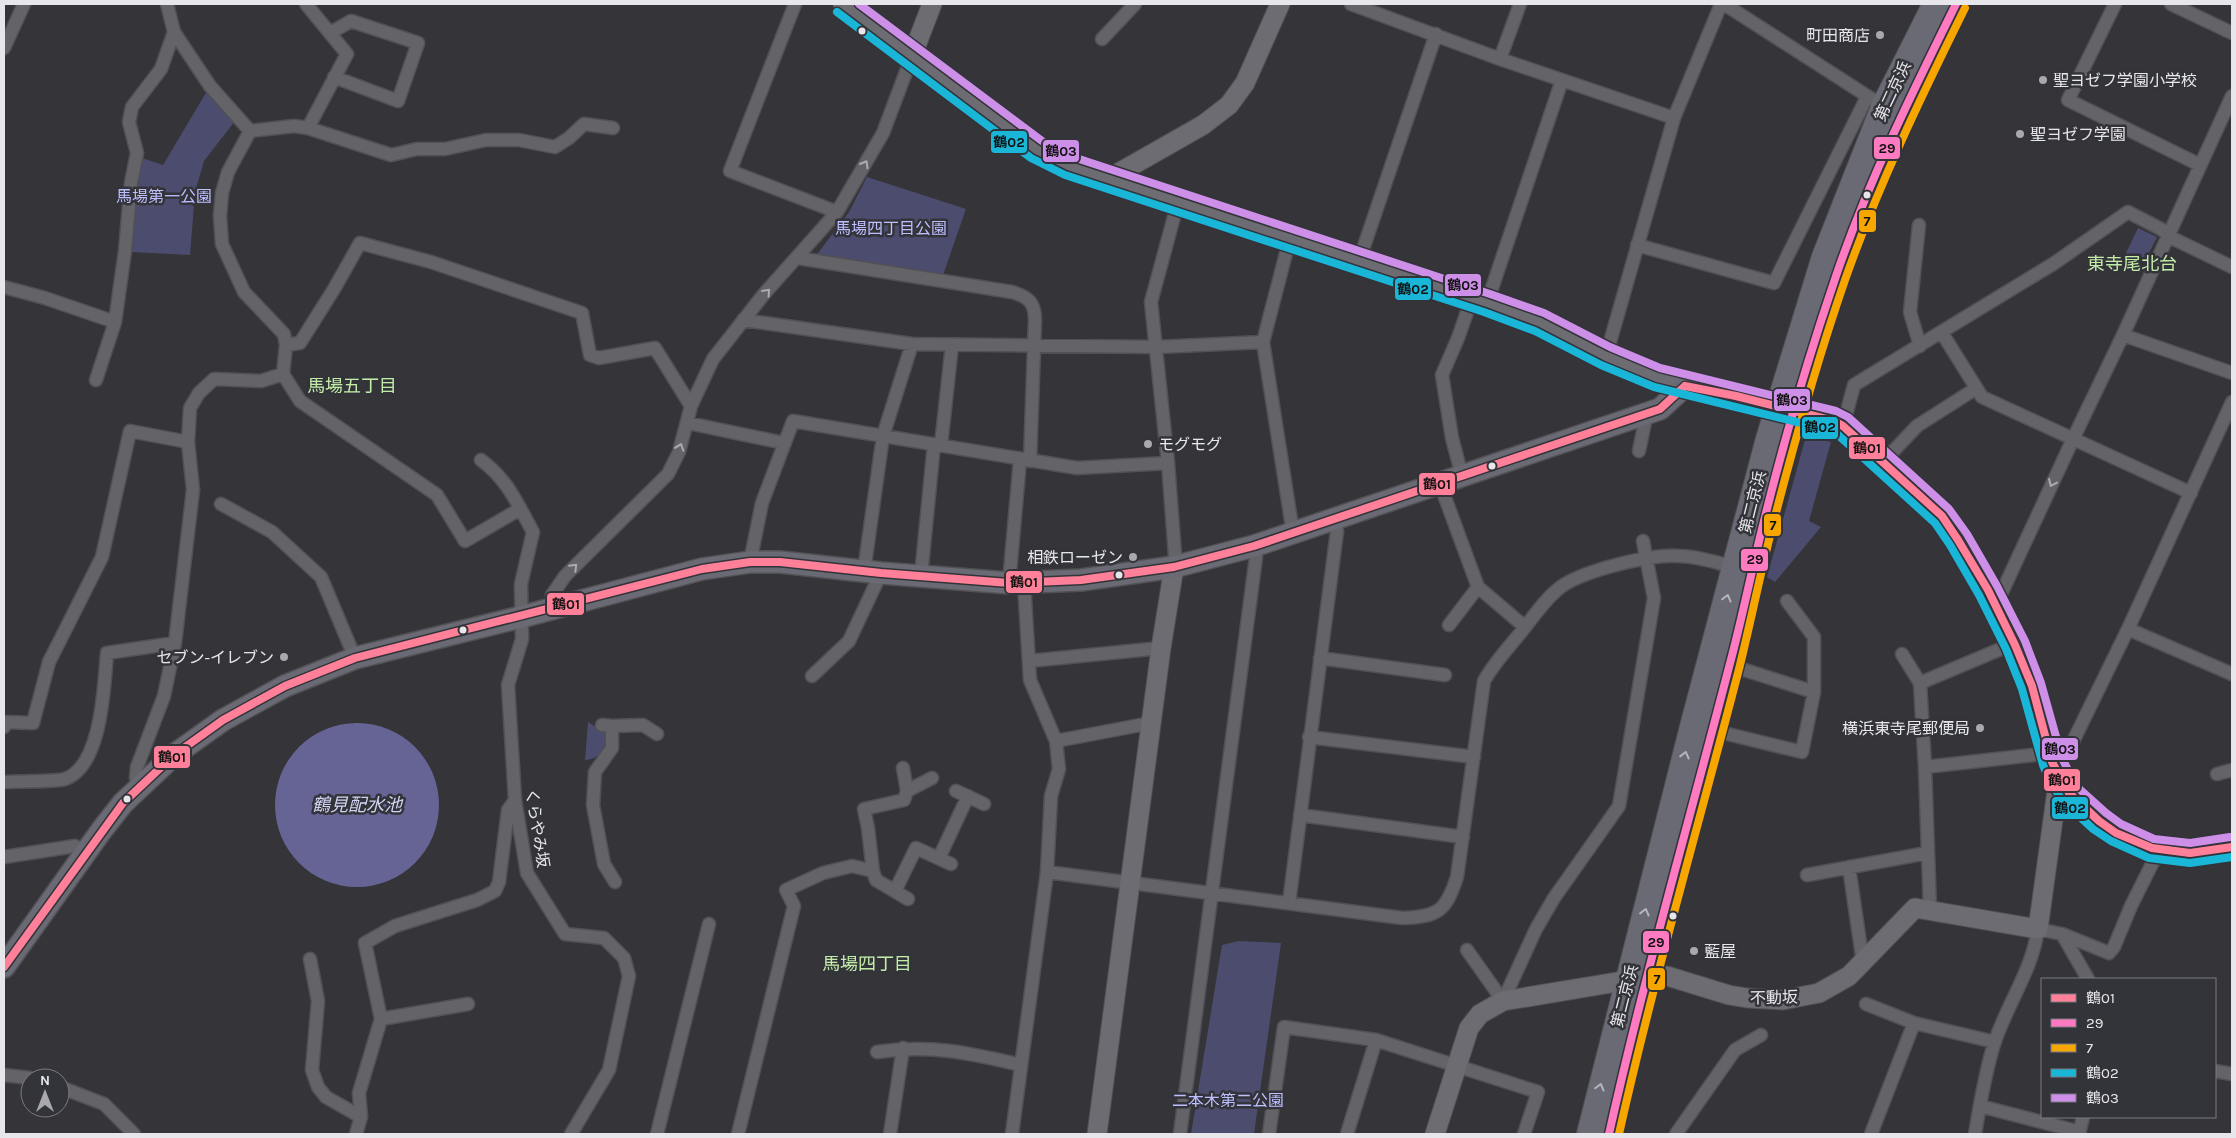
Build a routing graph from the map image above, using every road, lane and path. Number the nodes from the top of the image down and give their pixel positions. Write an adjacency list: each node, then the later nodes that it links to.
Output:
1 (24, 4): 21 (street)
2 (167, 4): 16 (street)
3 (306, 4): 17 (street)
4 (795, 4): 35 (street)
5 (843, 4): 22 (street)
6 (932, 4): 22 (street)
7 (1135, 4): 20 (street)
8 (1280, 4): 33 (street)
9 (1351, 4): 19 (street)
10 (1520, 4): 23 (street)
11 (1723, 4): 27 (street); 28 (street)
12 (1935, 4): 27 (highway, 第二京浜)
13 (1956, 4): 110 (highway, 第二京浜)
14 (2116, 4): 32 (street)
15 (2171, 4): 18 (street)
16 (174, 32): 31 (street); 46 (street)
17 (330, 33): 24 (street); 24 (street)
18 (2232, 33)
19 (1436, 34): 23 (street); 41 (street)
20 (1102, 39)
21 (4, 48)
22 (912, 56): 33 (street); 35 (street, one-way to 22)
23 (1500, 60): 25 (street)
24 (334, 77): 29 (street)
25 (1562, 80): 28 (street); 44 (street)
26 (2232, 96): 32 (street)
27 (1876, 101): 39 (street); 91 (highway, 第二京浜)
28 (1674, 118): 39 (street)
29 (308, 128): 30 (street); 31 (street)
30 (613, 128)
31 (250, 131): 51 (street)
32 (2200, 164): 37 (street)
33 (1108, 178): 34 (street)
34 (1178, 202): 38 (street); 55 (street)
35 (837, 212): 40 (street)
36 (1919, 225): 54 (street)
37 (2168, 234): 42 (street); 47 (street); 48 (street)
38 (1290, 238): 41 (street); 49 (street)
39 (1637, 245): 56 (street)
40 (798, 258): 45 (street, one-way to 40); 53 (street)
41 (1359, 261): 44 (street)
42 (2232, 267)
43 (4, 287): 46 (street)
44 (1479, 300): 56 (street); 79 (street)
45 (743, 320): 50 (street); 63 (street)
46 (116, 322): 59 (street)
47 (1942, 333): 54 (street); 61 (street)
48 (2123, 335): 57 (street); 70 (street)
49 (1263, 342): 55 (street); 85 (street)
50 (912, 344): 52 (street); 69 (street)
51 (286, 345): 58 (street); 63 (street)
52 (952, 345): 53 (street); 73 (street)
53 (1035, 346): 55 (street); 76 (street)
54 (1920, 346): 66 (street)
55 (1157, 347): 77 (street)
56 (1606, 356): 60 (street)
57 (2232, 373)
58 (283, 374): 71 (street); 83 (street)
59 (96, 380)
60 (1684, 386): 64 (main road); 66 (main road, bridge)
61 (1975, 389): 70 (street); 78 (street)
62 (2232, 402): 67 (street)
63 (691, 406): 65 (street)
64 (1647, 412): 74 (street); 79 (main road)
65 (688, 423): 72 (street); 98 (street, one-way to 65)
66 (1838, 423): 78 (main road)
67 (2220, 428): 68 (street); 81 (street)
68 (2232, 434)
69 (883, 436): 72 (street); 73 (street); 92 (street)
70 (2073, 439): 81 (street); 96 (street, one-way to 96)
71 (188, 442): 103 (street); 117 (street)
72 (784, 443): 89 (street)
73 (938, 444): 76 (street); 93 (street)
74 (1639, 451)
75 (481, 460): 83 (street, くらやみ坂)
76 (1025, 461): 77 (street); 94 (street)
77 (1168, 462): 90 (street)
78 (1882, 462): 96 (main road)
79 (1462, 476): 80 (main road)
80 (1440, 484): 84 (main road); 95 (street)
81 (2190, 493): 102 (street)
82 (221, 504): 107 (street)
83 (520, 509): 99 (street, くらやみ坂)
84 (1333, 519): 85 (main road); 108 (street)
85 (1293, 533): 87 (main road)
86 (1643, 541): 88 (street)
87 (1254, 546): 90 (main road); 151 (street)
88 (1647, 559): 91 (street); 101 (street); 164 (street)
89 (750, 562): 92 (main road); 98 (main road)
90 (1174, 567): 94 (main road); 105 (street)
91 (1735, 567): 163 (highway, 第二京浜, one-way to 91)
92 (872, 572): 93 (main road); 113 (street)
93 (921, 576): 94 (main road)
94 (1016, 583): 109 (street)
95 (1478, 587): 100 (street); 101 (street)
96 (1992, 598): 104 (main road)
97 (1788, 601): 115 (street)
98 (555, 608): 99 (main road)
99 (521, 617): 107 (main road); 133 (street, くらやみ坂)
100 (1449, 625)
101 (1525, 627): 123 (street)
102 (2128, 628): 112 (street); 128 (street)
103 (175, 642): 130 (street); 131 (street)
104 (2015, 642): 114 (street); 122 (main road)
105 (1161, 648): 109 (street); 116 (street)
106 (1902, 654): 114 (street)
107 (355, 658): 131 (main road)
108 (1320, 658): 111 (street); 120 (street)
109 (1029, 661): 121 (street)
110 (1729, 665): 115 (street); 118 (highway, 第二京浜)
111 (1444, 674)
112 (2232, 674)
113 (812, 676)
114 (1920, 683): 124 (street)
115 (1814, 692): 118 (street)
116 (1151, 723): 121 (street); 149 (street)
117 (4, 727)
118 (1711, 730): 163 (highway, 第二京浜)
119 (657, 734): 148 (street)
120 (1309, 737): 123 (street); 135 (street)
121 (1056, 741): 146 (street)
122 (2051, 753): 124 (street); 128 (main road)
123 (1474, 757): 136 (street)
124 (1925, 767): 140 (street)
125 (904, 768): 132 (street)
126 (2232, 770): 127 (street)
127 (2217, 774)
128 (2059, 776): 138 (main road); 156 (street)
129 (932, 778): 132 (street)
130 (4, 782)
131 (141, 785): 139 (main road)
132 (907, 791): 145 (street)
133 (516, 800): 167 (street); 187 (street, くらやみ坂)
134 (984, 804): 142 (street)
135 (1300, 815): 136 (street); 153 (street)
136 (1463, 837): 153 (street)
137 (2232, 847): 138 (main road)
138 (2159, 850): 157 (street)
139 (84, 852): 141 (street); 161 (main road)
140 (1927, 853): 144 (street); 154 (street)
141 (4, 857)
142 (939, 858): 143 (street); 150 (street)
143 (951, 864)
144 (1849, 867): 147 (street); 160 (street)
145 (873, 871): 150 (street); 189 (street)
146 (1047, 872): 149 (street); 174 (street)
147 (1806, 875)
148 (615, 882)
149 (1131, 883): 151 (street); 192 (street)
150 (896, 891): 152 (street)
151 (1213, 894): 153 (street); 193 (street)
152 (908, 899)
153 (1289, 903)
154 (1930, 910): 156 (street); 160 (street, 不動坂)
155 (710, 924): 188 (street)
156 (2038, 929): 157 (street); 171 (street)
157 (2062, 934): 162 (street)
158 (1466, 950): 164 (street)
159 (310, 959): 182 (street)
160 (1863, 963): 163 (street, 不動坂)
161 (4, 967)
162 (2087, 978)
163 (1638, 979): 164 (street, 不動坂); 198 (highway, 第二京浜, one-way to 163); 199 (highway, 第二京浜)
164 (1503, 1002): 175 (street, 不動坂)
165 (468, 1004): 167 (street)
166 (1866, 1004): 168 (street)
167 (380, 1018): 182 (street)
168 (1914, 1023): 171 (street); 201 (street)
169 (1760, 1035): 200 (street)
170 (1376, 1040): 175 (street); 194 (street); 195 (street)
171 (1995, 1042): 181 (street)
172 (903, 1048): 173 (street); 174 (street); 190 (street)
173 (876, 1052)
174 (1021, 1065): 191 (street)
175 (1457, 1066): 196 (street, 不動坂); 197 (street)
176 (2216, 1071): 177 (street)
177 (2232, 1074)
178 (4, 1075): 179 (street)
179 (20, 1077)
180 (70, 1091): 185 (street)
181 (1980, 1106): 184 (street); 202 (street)
182 (361, 1117): 186 (street)
183 (2082, 1118): 184 (street)
184 (2080, 1133)
185 (134, 1134)
186 (356, 1134)
187 (571, 1134)
188 (658, 1134)
189 (738, 1134)
190 (890, 1134)
191 (1012, 1134)
192 (1098, 1134)
193 (1180, 1134)
194 (1269, 1134)
195 (1347, 1134)
196 (1435, 1134)
197 (1524, 1134)
198 (1589, 1134)
199 (1609, 1134)
200 (1676, 1134)
201 (1871, 1134)
202 (1974, 1134)

